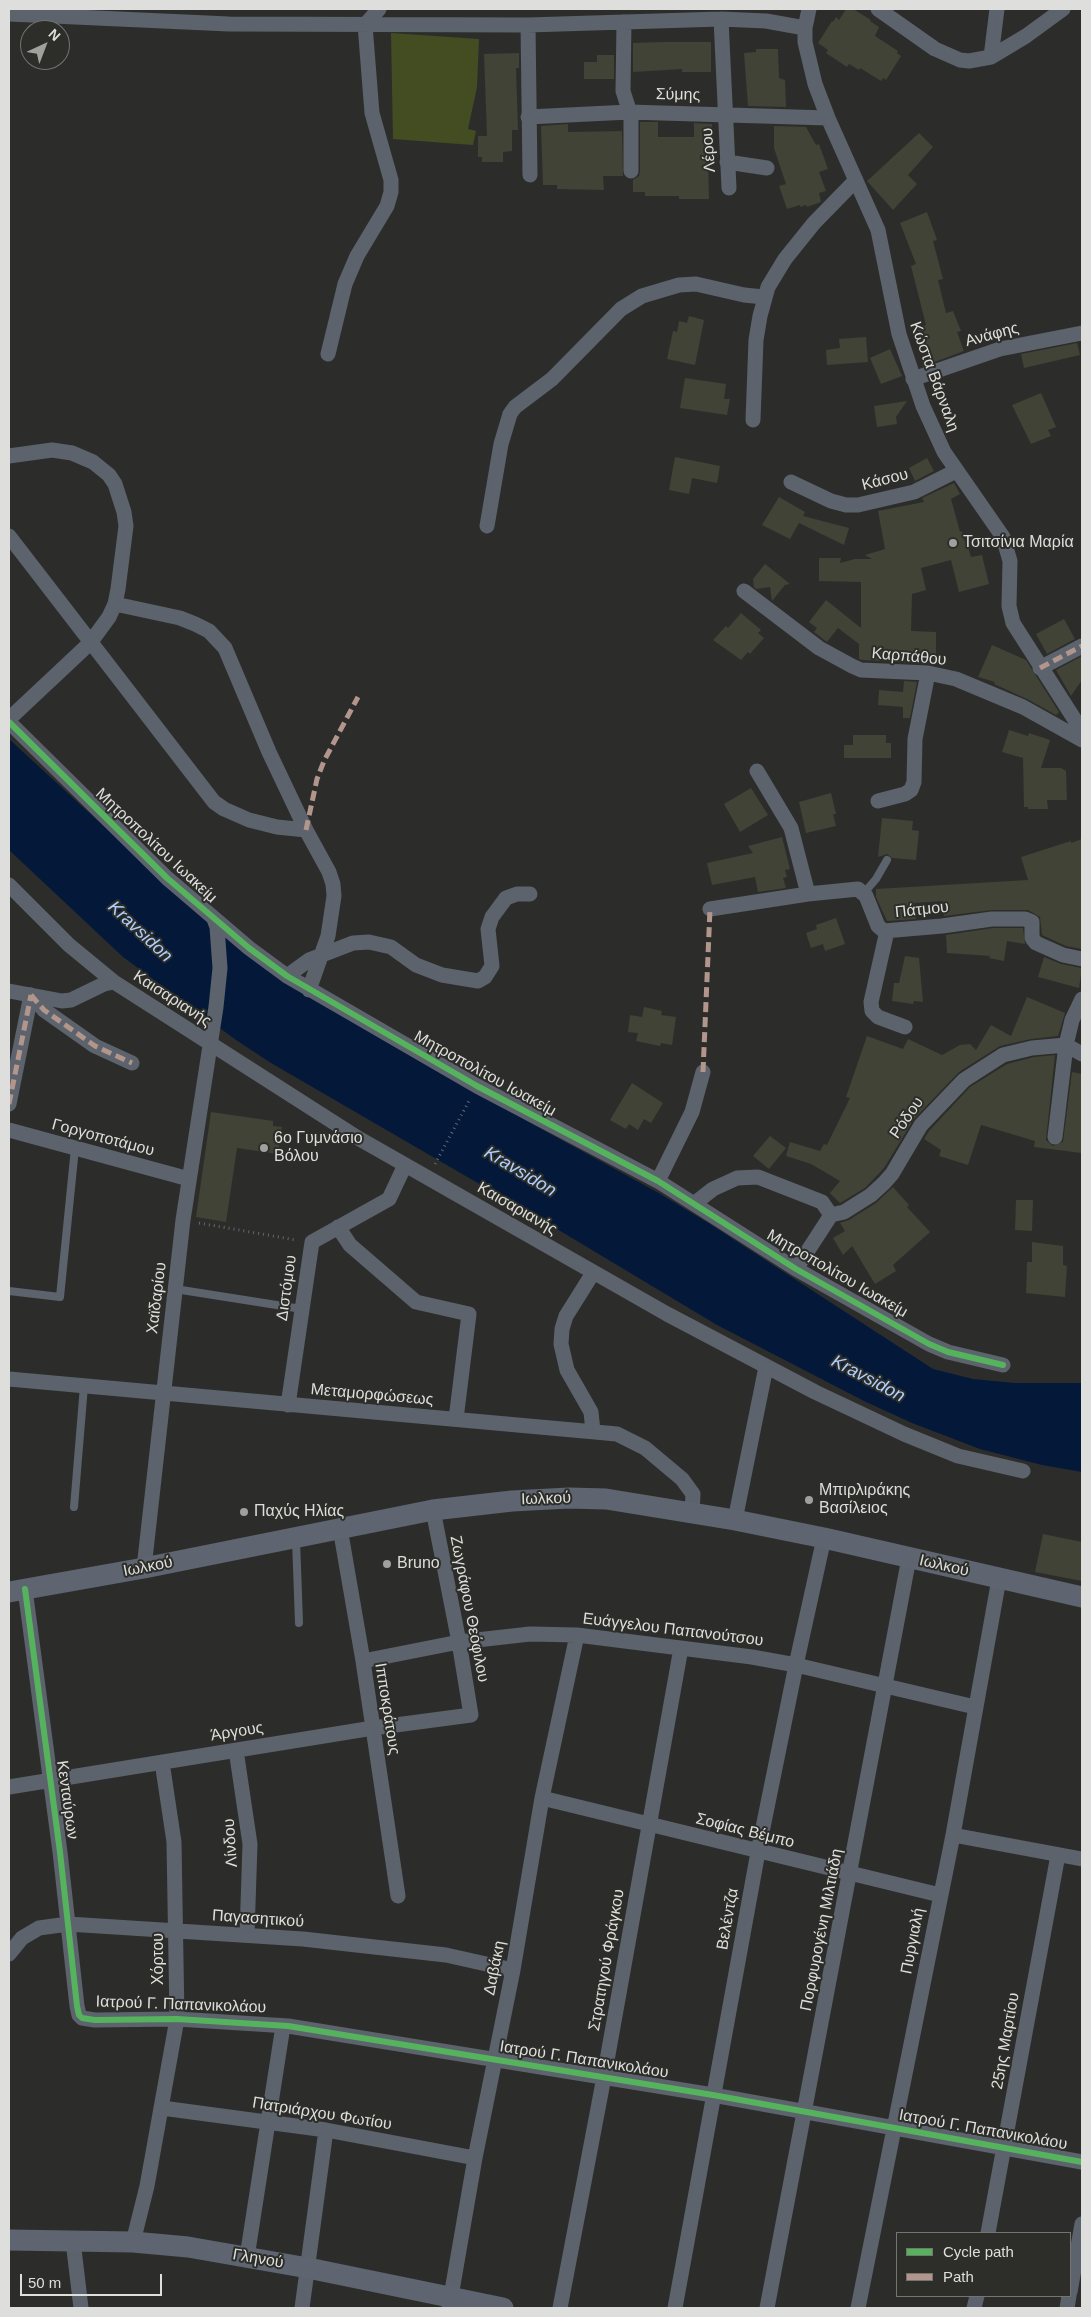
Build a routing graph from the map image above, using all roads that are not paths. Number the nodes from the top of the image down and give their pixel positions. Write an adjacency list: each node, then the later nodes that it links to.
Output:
1 (379, 9): 10 (street)
2 (809, 9): 12 (street, Κώστα Βάρναλη)
3 (878, 9): 13 (street)
4 (997, 9): 13 (street)
5 (1063, 9): 13 (street)
6 (27, 12): 7 (street); 10 (street)
7 (9, 14)
8 (722, 19): 9 (street); 12 (street); 15 (street, Λέρου)
9 (624, 22): 11 (street); 14 (street)
10 (365, 25): 11 (street); 26 (street)
11 (528, 25): 16 (street)
12 (805, 28): 17 (street, Κώστα Βάρναλη)
13 (991, 57)
14 (629, 112): 15 (street, Σύμης); 16 (street, Σύμης); 20 (street)
15 (724, 114): 17 (street, Σύμης); 18 (street, Λέρου)
16 (528, 117): 21 (street)
17 (828, 118): 22 (street, Κώστα Βάρναλη)
18 (727, 162): 19 (street); 23 (street, Λέρου)
19 (768, 168)
20 (631, 171)
21 (530, 175)
22 (856, 180): 24 (street); 27 (street, Κώστα Βάρναλη)
23 (729, 188)
24 (764, 297): 28 (street); 32 (street)
25 (1082, 333): 27 (street, Ανάφης)
26 (328, 354)
27 (913, 379): 30 (street, Κώστα Βάρναλη)
28 (753, 420)
29 (9, 456): 35 (street)
30 (956, 471): 31 (street, Κάσου); 38 (street, Κώστα Βάρναλη)
31 (792, 482)
32 (487, 526)
33 (9, 536): 36 (street)
34 (744, 591): 39 (street, Καρπάθου)
35 (115, 604): 36 (street); 45 (street)
36 (90, 643): 40 (street); 45 (street)
37 (1082, 646): 38 (street)
38 (1040, 668): 41 (street, Κώστα Βάρναλη)
39 (928, 673): 42 (street, Καρπάθου); 44 (street)
40 (9, 721): 52 (street, Μητροπολίτου Ιωακείμ)
41 (1082, 731)
42 (1082, 740)
43 (756, 771): 50 (street)
44 (878, 801)
45 (306, 830): 54 (street)
46 (887, 860): 48 (lane)
47 (9, 885): 57 (street)
48 (864, 893): 50 (street); 53 (street, Πάτμου)
49 (530, 894): 54 (street)
50 (808, 894): 51 (street)
51 (710, 909)
52 (216, 923): 56 (street, Μητροπολίτου Ιωακείμ); 63 (street, Χαϊδαρίου)
53 (887, 931): 55 (street, Πάτμου); 62 (street)
54 (322, 956): 56 (street); 58 (street)
55 (1082, 959)
56 (287, 976): 58 (street, Μητροπολίτου Ιωακείμ)
57 (114, 982): 60 (street, Καισαριανής); 63 (street, Καισαριανής)
58 (309, 990): 74 (street, Μητροπολίτου Ιωακείμ)
59 (9, 992): 60 (street, Καισαριανής)
60 (31, 995): 66 (street); 68 (street)
61 (1082, 999): 64 (street)
62 (905, 1027)
63 (211, 1039): 72 (street, Καισαριανής); 73 (street, Χαϊδαρίου)
64 (1066, 1045): 65 (street); 70 (street); 76 (street, Ρόδου)
65 (1082, 1054)
66 (132, 1063)
67 (703, 1072): 74 (street)
68 (9, 1104)
69 (9, 1130): 71 (street, Γοργοποτάμου)
70 (1055, 1137)
71 (75, 1148): 73 (street, Γοργοποτάμου); 81 (lane)
72 (405, 1165): 77 (street, Διστόμου); 79 (street, Καισαριανής)
73 (189, 1179): 80 (street, Χαϊδαρίου)
74 (658, 1181): 75 (street, Μητροπολίτου Ιωακείμ)
75 (695, 1203): 76 (street); 78 (street, Μητροπολίτου Ιωακείμ)
76 (831, 1215): 78 (street)
77 (338, 1227): 82 (street, Διστόμου); 89 (street)
78 (796, 1269): 83 (street, Μητροπολίτου Ιωακείμ)
79 (593, 1273): 84 (street, Καισαριανής); 90 (street)
80 (175, 1289): 82 (lane); 87 (street, Χαϊδαρίου)
81 (9, 1291)
82 (302, 1309): 88 (street, Διστόμου)
83 (1003, 1364)
84 (766, 1367): 91 (street, Καισαριανής); 95 (street)
85 (9, 1379): 86 (street, Μεταμορφώσεως)
86 (84, 1386): 87 (street, Μεταμορφώσεως); 92 (lane)
87 (163, 1394): 88 (street, Μεταμορφώσεως); 100 (street, Χαϊδαρίου)
88 (288, 1405): 89 (street, Μεταμορφώσεως)
89 (456, 1419): 90 (street, Μεταμορφώσεως)
90 (592, 1431): 94 (street, Μεταμορφώσεως)
91 (1023, 1471)
92 (74, 1507)
93 (433, 1510): 94 (main road, Ιωλκού); 96 (main road, Ιωλκού); 106 (street, Ζωγράφου Θεόφιλου)
94 (692, 1512): 95 (main road, Ιωλκού)
95 (735, 1520): 98 (main road, Ιωλκού)
96 (340, 1528): 97 (main road, Ιωλκού); 108 (street, Ιπποκράτους)
97 (296, 1537): 100 (main road, Ιωλκού); 104 (lane)
98 (824, 1538): 99 (main road, Ιωλκού); 109 (street, Βελέντζα)
99 (909, 1558): 101 (main road, Ιωλκού); 110 (street, Πορφυρογένη Μιλτιάδη)
100 (144, 1568): 102 (main road, Ιωλκού)
101 (999, 1579): 103 (main road, Ιωλκού); 111 (street, Πυργιαλή)
102 (17, 1591): 116 (street, Κενταύρων)
103 (1082, 1597)
104 (299, 1623)
105 (577, 1635): 106 (street, Ευάγγελου Παπανούτσου); 107 (street, Ευάγγελου Παπανούτσου); 118 (street, Δαβάκη)
106 (459, 1642): 108 (street, Ευάγγελου Παπανούτσου); 112 (street, Ζωγράφου Θεόφιλου)
107 (681, 1648): 109 (street, Ευάγγελου Παπανούτσου); 119 (street, Στρατηγού Φράγκου)
108 (362, 1661): 113 (street, Ιπποκράτους)
109 (796, 1665): 110 (street, Ευάγγελου Παπανούτσου); 121 (street, Βελέντζα)
110 (886, 1686): 111 (street, Ευάγγελου Παπανούτσου); 124 (street, Πορφυρογένη Μιλτιάδη)
111 (975, 1708): 120 (street, Πυργιαλή)
112 (471, 1715): 113 (street, Άργους)
113 (373, 1728): 114 (street, Άργους); 126 (street, Ιπποκράτους)
114 (236, 1750): 115 (street, Άργους); 129 (street, Λίνδου)
115 (162, 1762): 116 (street, Άργους); 128 (street, Χόρτου)
116 (50, 1781): 117 (street, Άργους); 127 (street, Κενταύρων)
117 (9, 1787)
118 (542, 1798): 119 (street, Σοφίας Βέμπο); 131 (street, Δαβάκη)
119 (650, 1825): 121 (street, Σοφίας Βέμπο); 136 (street, Στρατηγού Φράγκου)
120 (953, 1835): 122 (street); 125 (street, Πυργιαλή)
121 (758, 1852): 124 (street, Σοφίας Βέμπο); 137 (street, Βελέντζα)
122 (1058, 1855): 123 (street); 143 (street, 25ης Μαρτίου)
123 (1082, 1859)
124 (850, 1875): 125 (street, Σοφίας Βέμπο); 139 (street, Πορφυρογένη Μιλτιάδη)
125 (940, 1895): 141 (street, Πυργιαλή)
126 (398, 1896)
127 (68, 1924): 128 (street, Παγασητικού); 130 (street, Παγασητικού); 132 (street, Κενταύρων)
128 (176, 1931): 129 (street, Παγασητικού); 133 (street, Χόρτου)
129 (247, 1935): 131 (street, Παγασητικού)
130 (9, 1954)
131 (513, 1970): 135 (street, Δαβάκη)
132 (79, 2015): 133 (street, Ιατρού Γ. Παπανικολάου)
133 (177, 2019): 134 (street, Ιατρού Γ. Παπανικολάου); 138 (street, Χόρτου)
134 (284, 2026): 135 (street, Ιατρού Γ. Παπανικολάου); 140 (street)
135 (495, 2059): 136 (street, Ιατρού Γ. Παπανικολάου); 144 (street, Δαβάκη)
136 (604, 2077): 137 (street, Ιατρού Γ. Παπανικολάου); 158 (street, Στρατηγού Φράγκου)
137 (713, 2095): 139 (street, Ιατρού Γ. Παπανικολάου); 159 (street, Βελέντζα)
138 (162, 2108): 140 (street, Πατριάρχου Φωτίου); 150 (street, Χόρτου)
139 (805, 2112): 141 (street, Ιατρού Γ. Παπανικολάου); 160 (street, Πορφυρογένη Μιλτιάδη)
140 (268, 2122): 142 (street, Πατριάρχου Φωτίου); 151 (street)
141 (895, 2128): 143 (street, Ιατρού Γ. Παπανικολάου); 161 (street, Πυργιαλή)
142 (326, 2130): 144 (street, Πατριάρχου Φωτίου); 152 (street)
143 (1004, 2148): 145 (street, Ιατρού Γ. Παπανικολάου); 147 (street, 25ης Μαρτίου)
144 (475, 2158): 154 (street, Δαβάκη)
145 (1082, 2162)
146 (1082, 2224): 153 (street)
147 (988, 2232)
148 (9, 2240): 149 (main road, Γληνού)
149 (73, 2241): 150 (main road, Γληνού); 155 (street)
150 (133, 2242): 151 (main road, Γληνού)
151 (247, 2257): 152 (main road, Γληνού)
152 (308, 2268): 154 (main road, Γληνού); 156 (street)
153 (1073, 2289)
154 (450, 2303): 157 (main road, Γληνού)
155 (81, 2308)
156 (302, 2308)
157 (504, 2308)
158 (560, 2308)
159 (675, 2308)
160 (767, 2308)
161 (858, 2308)

